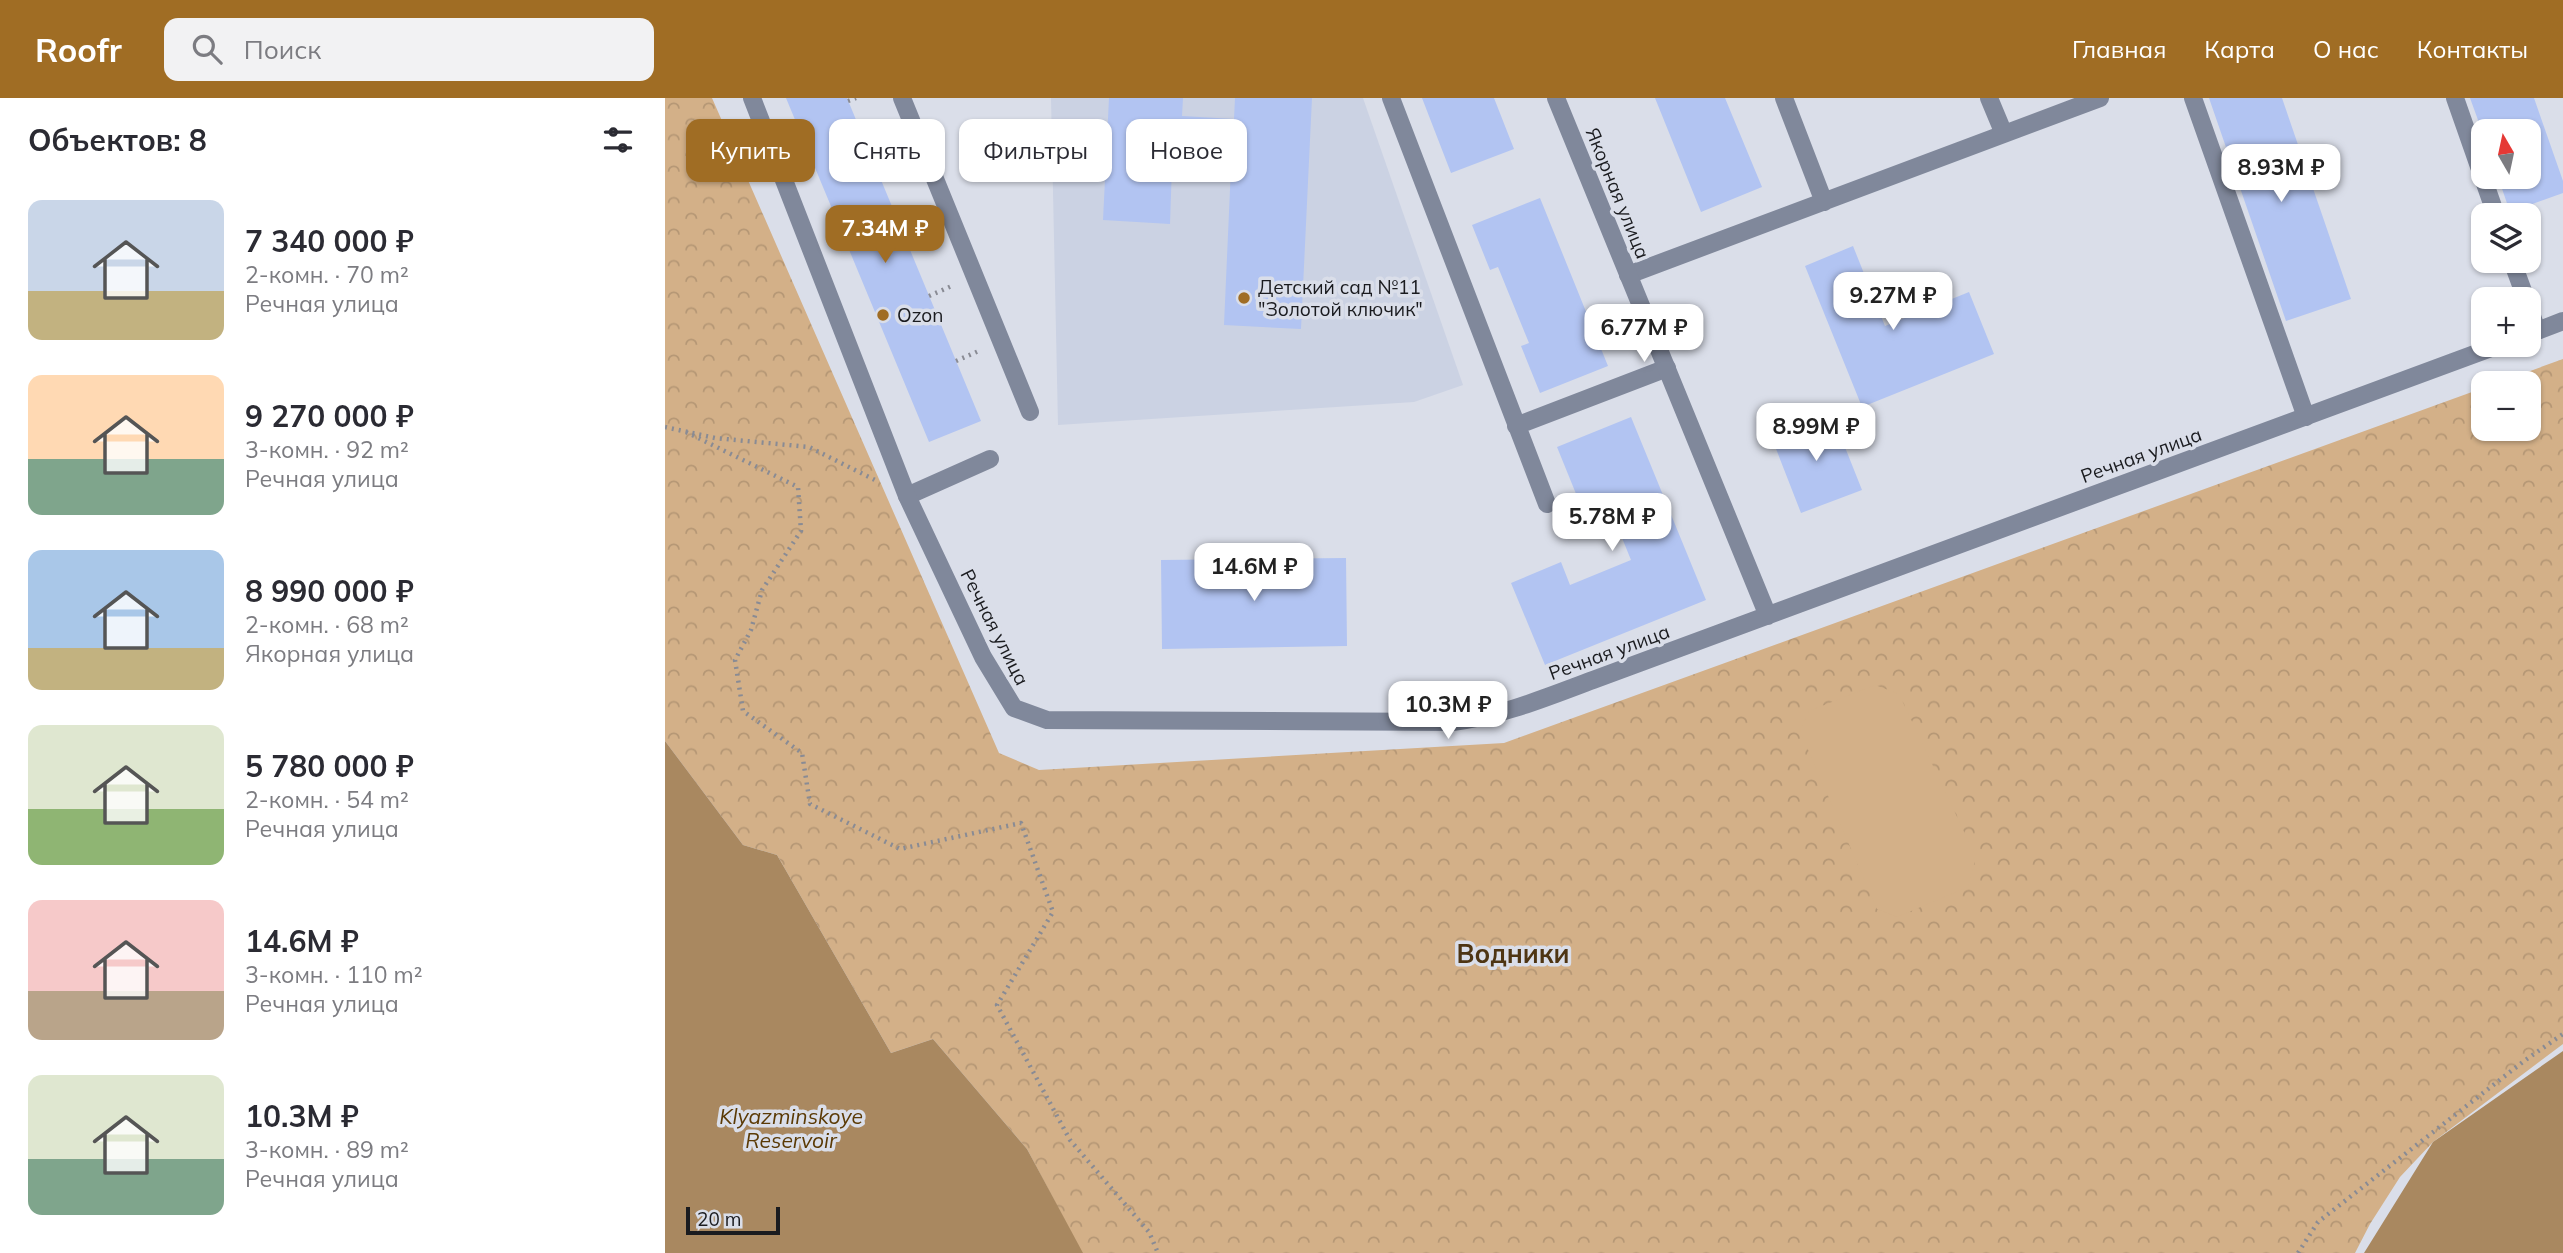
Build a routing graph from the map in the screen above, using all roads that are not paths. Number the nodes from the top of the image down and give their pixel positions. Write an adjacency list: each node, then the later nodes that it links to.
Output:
1 (752, 98): 22 (street, Речная улица)
2 (902, 98): 18 (street)
3 (1391, 98): 20 (street)
4 (1556, 98): 13 (street, Якорная улица)
5 (1784, 98): 11 (street)
6 (1989, 98): 10 (street)
7 (2100, 98): 10 (street)
8 (2193, 98): 19 (street)
9 (2455, 98): 12 (street)
10 (2004, 134): 11 (street)
11 (1824, 202): 13 (street)
12 (2493, 203)
13 (1628, 275): 17 (street, Якорная улица)
14 (2563, 321): 15 (street)
15 (2541, 329)
16 (2471, 355): 19 (street, Речная улица)
17 (1667, 368): 20 (street); 24 (street, Якорная улица)
18 (1030, 412)
19 (2306, 416): 24 (street, Речная улица)
20 (1516, 426): 23 (street)
21 (990, 459): 22 (street)
22 (907, 496): 24 (street, Речная улица)
23 (1547, 505)
24 (1768, 616)

